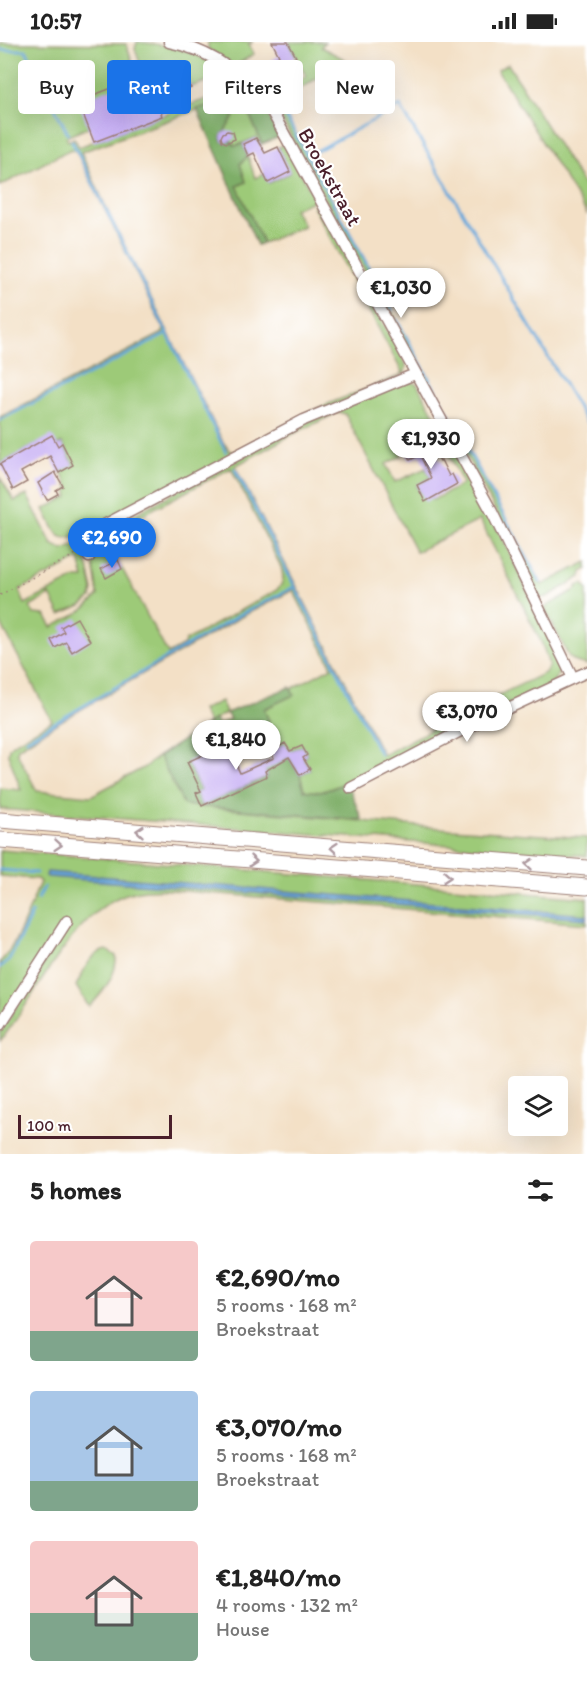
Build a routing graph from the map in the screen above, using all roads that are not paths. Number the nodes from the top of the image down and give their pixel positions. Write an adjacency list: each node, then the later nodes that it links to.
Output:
1 (169, 42): 2 (street, Broekstraat)
2 (415, 374): 3 (street); 5 (street, Broekstraat)
3 (88, 552)
4 (587, 672): 5 (street)
5 (573, 678): 6 (street)
6 (351, 788)
7 (0, 819): 9 (highway, one-way to 7)
8 (0, 840): 10 (highway, one-way to 10)
9 (587, 868)
10 (587, 887)
11 (67, 921): 12 (street)
12 (0, 1025)

